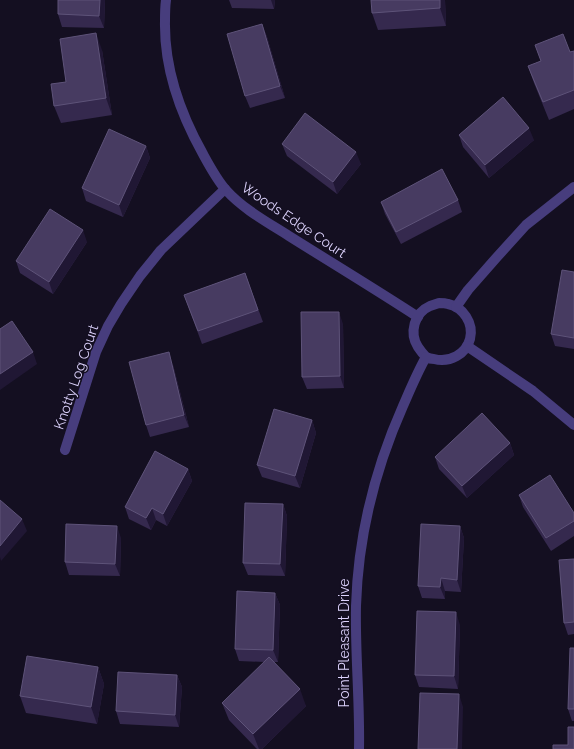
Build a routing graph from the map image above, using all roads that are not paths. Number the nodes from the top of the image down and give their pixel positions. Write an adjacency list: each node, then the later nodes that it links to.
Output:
1 (166, 0): 3 (street, Woods Edge Court)
2 (574, 187): 4 (street)
3 (225, 189): 5 (street, Woods Edge Court); 9 (street, Knotty Log Court)
4 (456, 307): 5 (street); 6 (street)
5 (418, 317): 7 (street)
6 (467, 346): 7 (street); 8 (street)
7 (426, 357): 10 (street, Point Pleasant Drive)
8 (574, 426)
9 (65, 450)
10 (359, 749)

